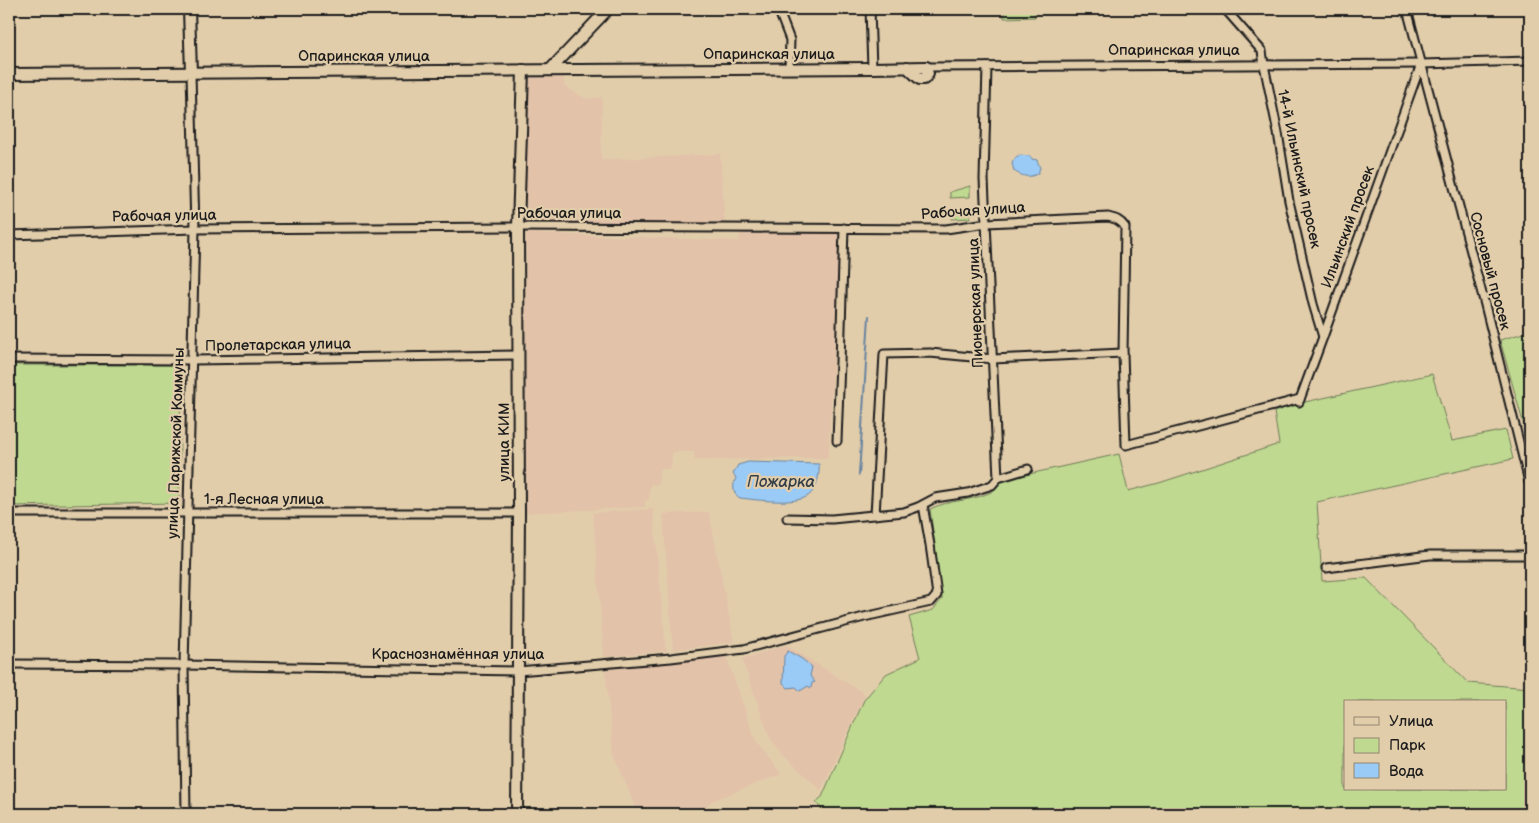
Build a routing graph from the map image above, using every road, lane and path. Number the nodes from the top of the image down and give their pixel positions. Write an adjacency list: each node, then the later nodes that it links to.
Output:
1 (189, 9): 16 (main road)
2 (608, 9): 15 (main road)
3 (778, 9): 12 (street)
4 (870, 9): 13 (street)
5 (1225, 9): 9 (street, 14-й Ильинский просек)
6 (1407, 9): 8 (street, Сосновый просек)
7 (1530, 62): 8 (street, Опаринская улица)
8 (1421, 64): 9 (street, Опаринская улица); 23 (street, Ильинский просек); 32 (street, Сосновый просек)
9 (1264, 65): 11 (street, Опаринская улица); 23 (street, 14-й Ильинский просек)
10 (926, 67): 11 (street, Опаринская улица); 13 (main road, Опаринская улица)
11 (987, 67): 18 (street, Пионерская улица)
12 (789, 68): 13 (main road, Опаринская улица); 15 (main road, Опаринская улица)
13 (872, 68)
14 (523, 70): 15 (main road, Опаринская улица); 16 (main road, Опаринская улица); 19 (main road, улица КИМ)
15 (550, 70)
16 (191, 72): 17 (main road, Опаринская улица); 21 (street, улица Парижской Коммуны)
17 (9, 74)
18 (987, 223): 20 (street, Рабочая улица); 24 (street, Рабочая улица); 27 (street, Пионерская улица)
19 (518, 226): 20 (street, Рабочая улица); 21 (street, Рабочая улица); 25 (main road, улица КИМ)
20 (844, 228): 29 (street)
21 (195, 229): 22 (street, Рабочая улица); 28 (street, улица Парижской Коммуны)
22 (9, 235)
23 (1323, 337): 24 (street, Ильинский просек)
24 (1122, 353): 27 (street)
25 (518, 355): 28 (street, Пролетарская улица); 35 (main road, улица КИМ)
26 (9, 358): 28 (street, Пролетарская улица)
27 (993, 359): 31 (street, Пионерская улица); 37 (street)
28 (192, 360): 34 (street, улица Парижской Коммуны)
29 (837, 441)
30 (1028, 469): 31 (street)
31 (998, 478): 33 (street)
32 (1530, 486)
33 (924, 505): 37 (street); 43 (street, Краснознамённая улица)
34 (188, 513): 35 (street, 1-я Лесная улица); 36 (street, 1-я Лесная улица); 42 (street, улица Парижской Коммуны)
35 (519, 513): 43 (main road, улица КИМ)
36 (9, 514)
37 (875, 515): 38 (street)
38 (786, 518)
39 (1530, 556): 40 (street)
40 (1326, 568)
41 (9, 664): 42 (street, Краснознамённая улица)
42 (184, 665): 43 (street, Краснознамённая улица); 44 (street, улица Парижской Коммуны)
43 (518, 671): 45 (main road, улица КИМ)
44 (186, 814)
45 (517, 814)

